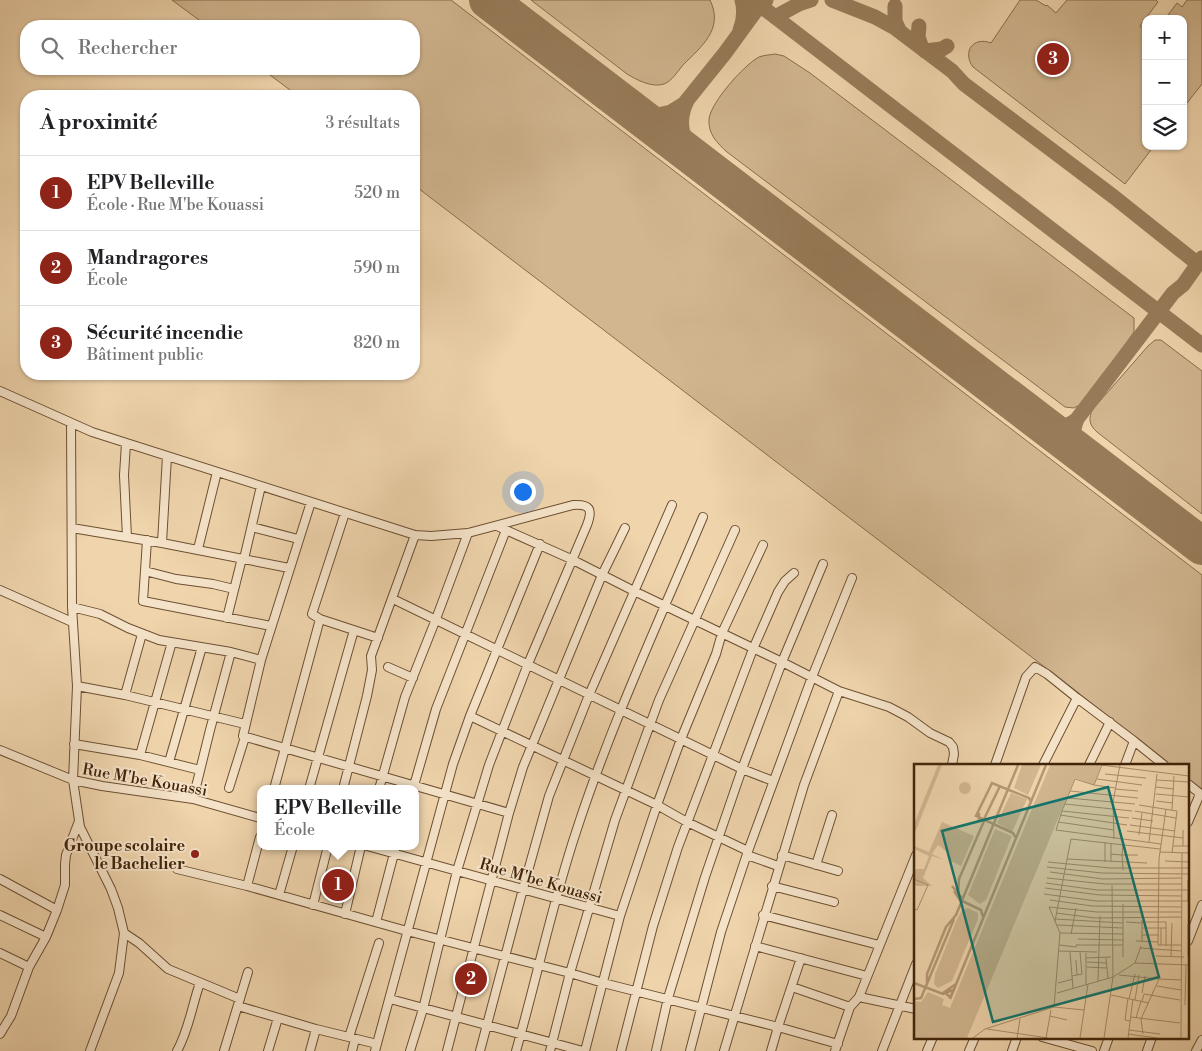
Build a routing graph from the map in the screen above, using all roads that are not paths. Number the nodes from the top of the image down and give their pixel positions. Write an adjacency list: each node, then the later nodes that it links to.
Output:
1 (0, 391): 2 (street)
2 (71, 423): 3 (street); 13 (street)
3 (126, 443): 4 (street); 19 (street)
4 (167, 456): 5 (street); 22 (street)
5 (217, 472): 6 (street); 25 (street)
6 (261, 486): 7 (street); 12 (street)
7 (311, 502): 9 (street); 20 (street)
8 (672, 505): 36 (street)
9 (345, 513): 18 (street); 41 (street)
10 (703, 517): 39 (street)
11 (497, 526): 15 (street); 17 (street); 27 (street)
12 (252, 527): 20 (street); 26 (street)
13 (72, 528): 19 (street); 38 (street)
14 (624, 528): 32 (street)
15 (506, 530): 23 (street); 49 (street)
16 (735, 530): 43 (street)
17 (468, 532): 18 (street); 42 (street)
18 (415, 535): 37 (street)
19 (127, 538): 21 (street)
20 (298, 538): 29 (street)
21 (147, 540): 22 (street); 30 (street)
22 (162, 543): 25 (street)
23 (540, 544): 27 (street); 54 (street)
24 (763, 545): 47 (street)
25 (198, 550): 26 (street)
26 (243, 558): 29 (street); 34 (street)
27 (571, 558): 32 (street); 58 (street)
28 (823, 564): 57 (street)
29 (289, 568): 45 (street)
30 (146, 571): 34 (street); 40 (street)
31 (794, 573): 53 (street)
32 (602, 575): 36 (street); 62 (street)
33 (852, 578): 60 (street)
34 (234, 588): 40 (street)
35 (0, 590): 44 (street)
36 (634, 591): 39 (street); 66 (street)
37 (393, 599): 42 (street); 50 (street)
38 (72, 607): 44 (street); 48 (street)
39 (665, 607): 43 (street); 70 (street)
40 (227, 618): 45 (street)
41 (320, 619): 46 (street); 82 (street)
42 (436, 619): 49 (street); 61 (street)
43 (694, 620): 47 (street); 75 (street)
44 (72, 622): 63 (street)
45 (272, 626): 56 (street)
46 (354, 630): 50 (street); 86 (street)
47 (722, 633): 53 (street); 78 (street)
48 (142, 634): 51 (street); 65 (street)
49 (466, 634): 54 (street); 107 (street)
50 (378, 638): 95 (street)
51 (172, 642): 52 (street); 68 (street)
52 (202, 647): 55 (street); 69 (street)
53 (752, 649): 57 (street); 84 (street)
54 (497, 650): 58 (street); 72 (street)
55 (231, 652): 56 (street); 71 (street)
56 (261, 660): 74 (street)
57 (782, 662): 60 (street); 96 (street)
58 (528, 664): 62 (street); 76 (street)
59 (388, 666): 61 (street)
60 (812, 677): 64 (street); 101 (street)
61 (413, 678): 98 (street)
62 (559, 679): 66 (street); 81 (street)
63 (77, 686): 65 (street); 80 (street)
64 (839, 691): 89 (street); 132 (street)
65 (126, 695): 68 (street)
66 (589, 695): 70 (street); 87 (street)
67 (1077, 698): 73 (street); 90 (street); 91 (street)
68 (154, 702): 69 (street); 85 (street)
69 (185, 709): 71 (street); 88 (street)
70 (621, 710): 75 (street); 99 (street)
71 (214, 715): 74 (street); 97 (street)
72 (470, 716): 76 (street); 112 (street)
73 (1110, 722): 79 (street); 92 (street)
74 (245, 724): 77 (street)
75 (650, 725): 78 (street); 111 (street)
76 (501, 732): 81 (street); 115 (street)
77 (245, 737): 82 (street); 109 (street)
78 (681, 739): 84 (street); 116 (street)
79 (1134, 741): 93 (street); 94 (street)
80 (74, 744): 85 (street); 100 (street)
81 (531, 746): 87 (street); 117 (street)
82 (286, 749): 86 (street); 102 (street)
83 (0, 750): 100 (street, Rue M'be Kouassi)
84 (712, 753): 96 (street); 122 (street)
85 (140, 755): 88 (street)
86 (318, 758): 95 (street); 103 (street)
87 (562, 761): 99 (street); 144 (street)
88 (169, 762): 97 (street)
89 (952, 764)
90 (996, 764)
91 (1044, 764)
92 (1089, 764)
93 (1125, 764)
94 (1163, 764)
95 (349, 766): 98 (street); 104 (street)
96 (742, 769): 101 (street); 123 (street)
97 (200, 770): 114 (street)
98 (383, 775): 105 (street); 106 (street)
99 (595, 777): 111 (street); 146 (street)
100 (73, 780): 114 (street, Rue M'be Kouassi); 121 (street)
101 (773, 781): 130 (street)
102 (275, 785)
103 (310, 785)
104 (344, 785)
105 (380, 785)
106 (408, 785)
107 (414, 785)
108 (1190, 786): 113 (street)
109 (229, 788)
110 (419, 788): 112 (street)
111 (626, 792): 116 (street); 150 (street)
112 (445, 793): 115 (street); 134 (street)
113 (1201, 794): 120 (street)
114 (193, 799): 119 (street, Rue M'be Kouassi)
115 (477, 803): 117 (street); 138 (street)
116 (656, 805): 122 (street); 155 (street)
117 (509, 813): 141 (street)
118 (832, 815): 135 (street)
119 (257, 817)
120 (1190, 818)
121 (79, 820): 151 (street); 158 (street)
122 (687, 822): 123 (street); 178 (street)
123 (719, 837): 130 (street); 180 (street)
124 (257, 848): 142 (street)
125 (292, 850): 145 (street)
126 (327, 850): 148 (street)
127 (360, 850): 152 (street)
128 (379, 850): 131 (street, Rue M'be Kouassi)
129 (395, 850): 131 (street)
130 (748, 853): 136 (street); 184 (street)
131 (394, 855): 134 (street, Rue M'be Kouassi); 156 (street)
132 (782, 855): 135 (street); 136 (street)
133 (914, 860): 163 (street)
134 (425, 863): 138 (street, Rue M'be Kouassi); 157 (street)
135 (816, 865): 139 (street)
136 (778, 866): 143 (street)
137 (177, 869): 142 (street)
138 (457, 871): 141 (street, Rue M'be Kouassi); 161 (street)
139 (838, 871)
140 (0, 879): 151 (street)
141 (491, 880): 144 (street, Rue M'be Kouassi); 165 (street)
142 (247, 886): 145 (street)
143 (772, 886): 147 (street); 153 (street)
144 (523, 889): 146 (street, Rue M'be Kouassi); 167 (street)
145 (279, 895): 148 (street)
146 (556, 899): 150 (street, Rue M'be Kouassi); 169 (street)
147 (834, 902)
148 (313, 905): 152 (street)
149 (1202, 905): 159 (street)
150 (589, 908): 155 (street, Rue M'be Kouassi); 173 (street)
151 (57, 910): 160 (street)
152 (345, 914): 156 (street)
153 (764, 915): 163 (street); 164 (street)
154 (0, 916): 160 (street)
155 (620, 916): 176 (street)
156 (376, 922): 157 (street)
157 (407, 931): 161 (street); 181 (street)
158 (124, 933): 175 (street); 208 (street)
159 (1190, 936)
160 (46, 937): 170 (street)
161 (440, 940): 165 (street); 186 (street)
162 (379, 943): 196 (street)
163 (879, 945): 174 (street)
164 (755, 946): 168 (street); 188 (street)
165 (474, 948): 167 (street); 189 (street)
166 (0, 953): 170 (street)
167 (504, 957): 169 (street); 191 (street)
168 (801, 958): 174 (street); 177 (street)
169 (539, 965): 173 (street); 195 (street)
170 (29, 967): 194 (street)
171 (914, 969): 183 (street)
172 (248, 972): 182 (street)
173 (570, 973): 176 (street); 205 (street)
174 (867, 976): 179 (street)
175 (200, 983): 182 (street); 209 (street)
176 (602, 983): 178 (street); 218 (street)
177 (792, 987): 185 (street); 192 (street)
178 (635, 991): 180 (street); 219 (street)
179 (859, 997): 183 (street); 185 (street)
180 (668, 998): 184 (street); 220 (street)
181 (390, 999): 186 (street); 206 (street)
182 (238, 1002): 190 (street); 210 (street)
183 (900, 1006): 187 (street); 224 (street)
184 (702, 1007): 188 (street); 221 (street)
185 (850, 1007): 207 (street)
186 (422, 1009): 189 (street); 214 (street)
187 (914, 1009)
188 (734, 1016): 192 (street); 222 (street)
189 (456, 1017): 191 (street); 215 (street)
190 (278, 1018): 193 (street); 211 (street)
191 (487, 1025): 195 (street); 216 (street)
192 (778, 1027): 207 (street); 223 (street)
193 (316, 1029): 196 (street); 212 (street)
194 (0, 1034)
195 (521, 1034): 205 (street); 217 (street)
196 (352, 1038): 206 (street); 213 (street)
197 (933, 1038): 225 (street)
198 (975, 1038): 226 (street)
199 (1017, 1038): 227 (street)
200 (1049, 1038): 203 (street)
201 (1109, 1038): 230 (street)
202 (1152, 1038): 231 (street)
203 (1063, 1040): 228 (street); 229 (street)
204 (1202, 1040): 232 (street)
205 (551, 1047): 218 (street)
206 (376, 1048)
207 (836, 1048)
208 (90, 1051)
209 (177, 1051)
210 (224, 1051)
211 (268, 1051)
212 (310, 1051)
213 (352, 1051)
214 (410, 1051)
215 (446, 1051)
216 (480, 1051)
217 (516, 1051)
218 (584, 1051)
219 (621, 1051)
220 (656, 1051)
221 (690, 1051)
222 (724, 1051)
223 (771, 1051)
224 (882, 1051)
225 (927, 1051)
226 (969, 1051)
227 (1012, 1051)
228 (1059, 1051)
229 (1092, 1051)
230 (1104, 1051)
231 (1147, 1051)
232 (1196, 1051)

